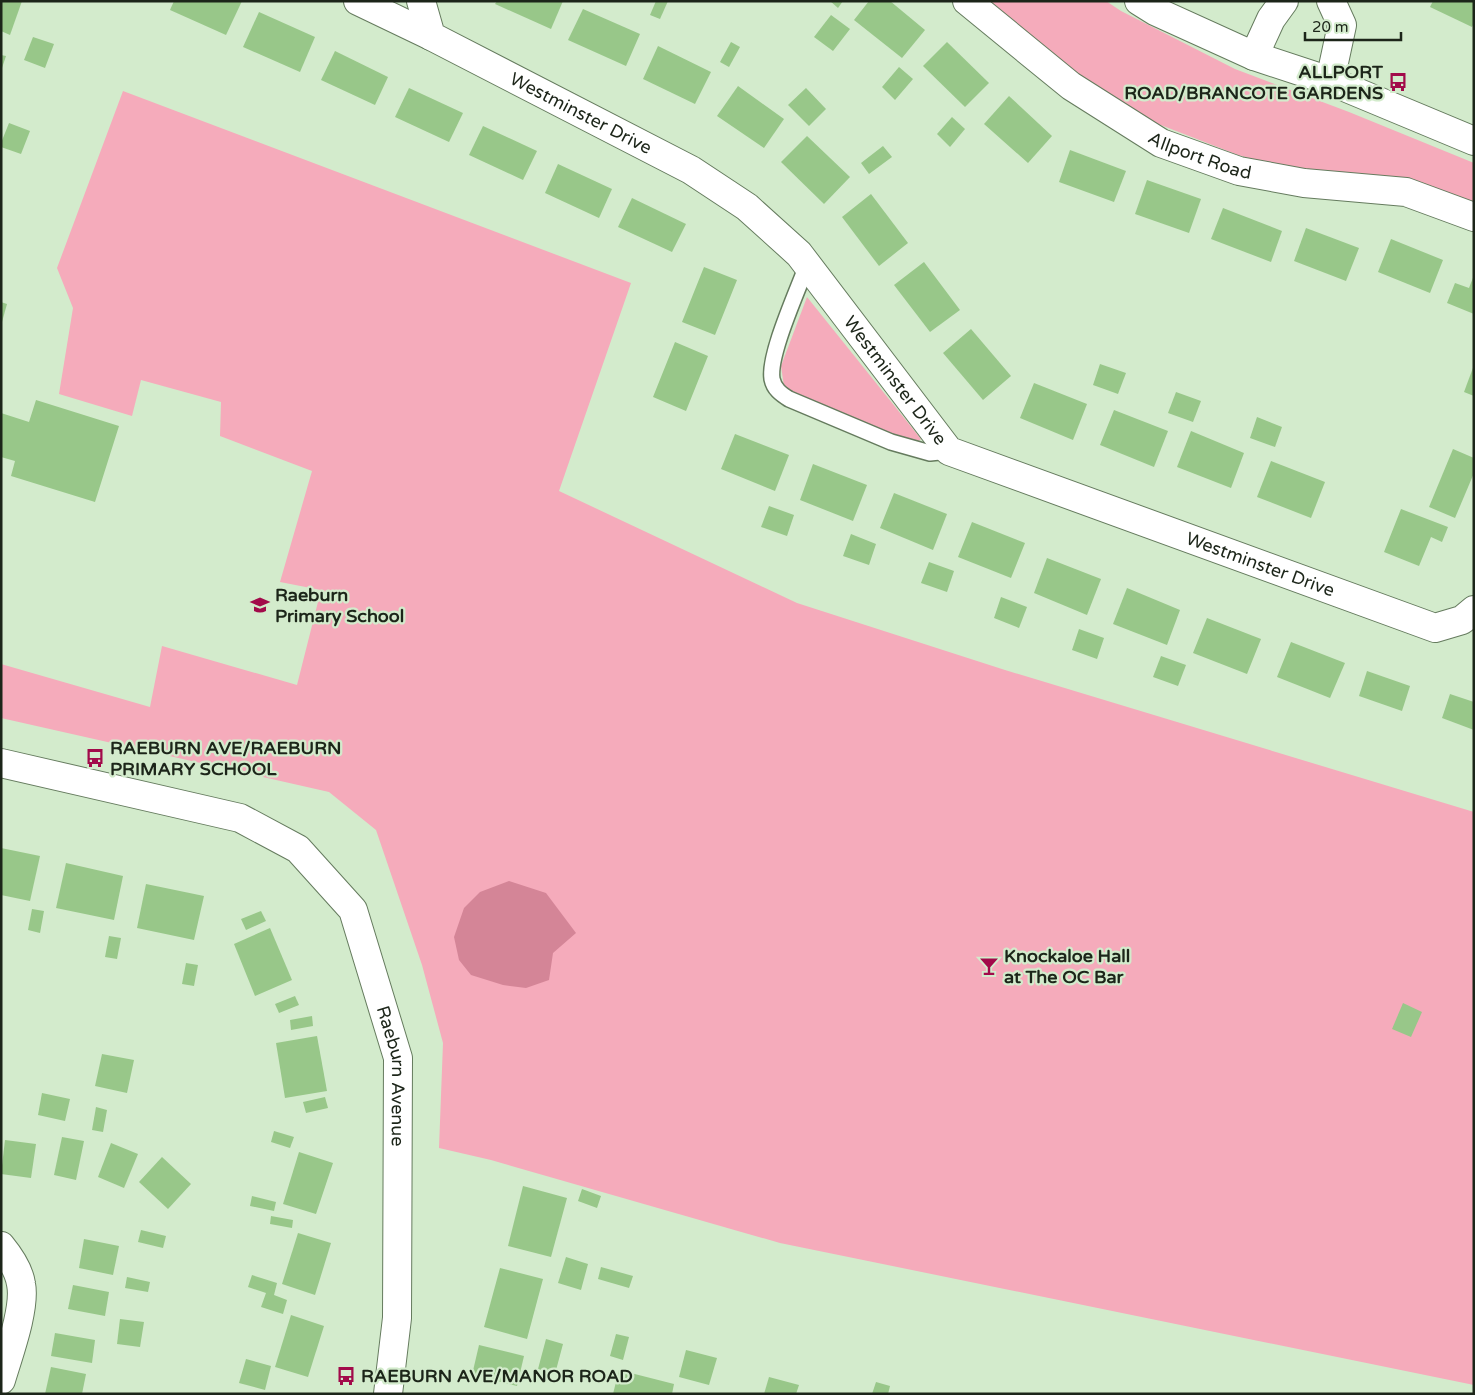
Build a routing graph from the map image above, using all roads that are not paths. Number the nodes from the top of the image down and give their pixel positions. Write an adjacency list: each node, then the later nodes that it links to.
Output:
1 (358, 1): 7 (street, Westminster Drive)
2 (421, 1): 7 (street)
3 (966, 1): 11 (street, Allport Road)
4 (1139, 1): 8 (street)
5 (1284, 1): 8 (street)
6 (1331, 1): 9 (street)
7 (431, 36): 12 (street, Westminster Drive)
8 (1254, 56): 9 (street)
9 (1330, 81): 10 (street)
10 (1474, 141)
11 (1474, 217)
12 (808, 265): 13 (street, Westminster Drive); 13 (lane)
13 (949, 451): 14 (street, Westminster Drive)
14 (1474, 610)
15 (1, 763): 18 (street, Raeburn Avenue)
16 (1, 1246): 17 (street)
17 (1, 1380)
18 (388, 1394)

